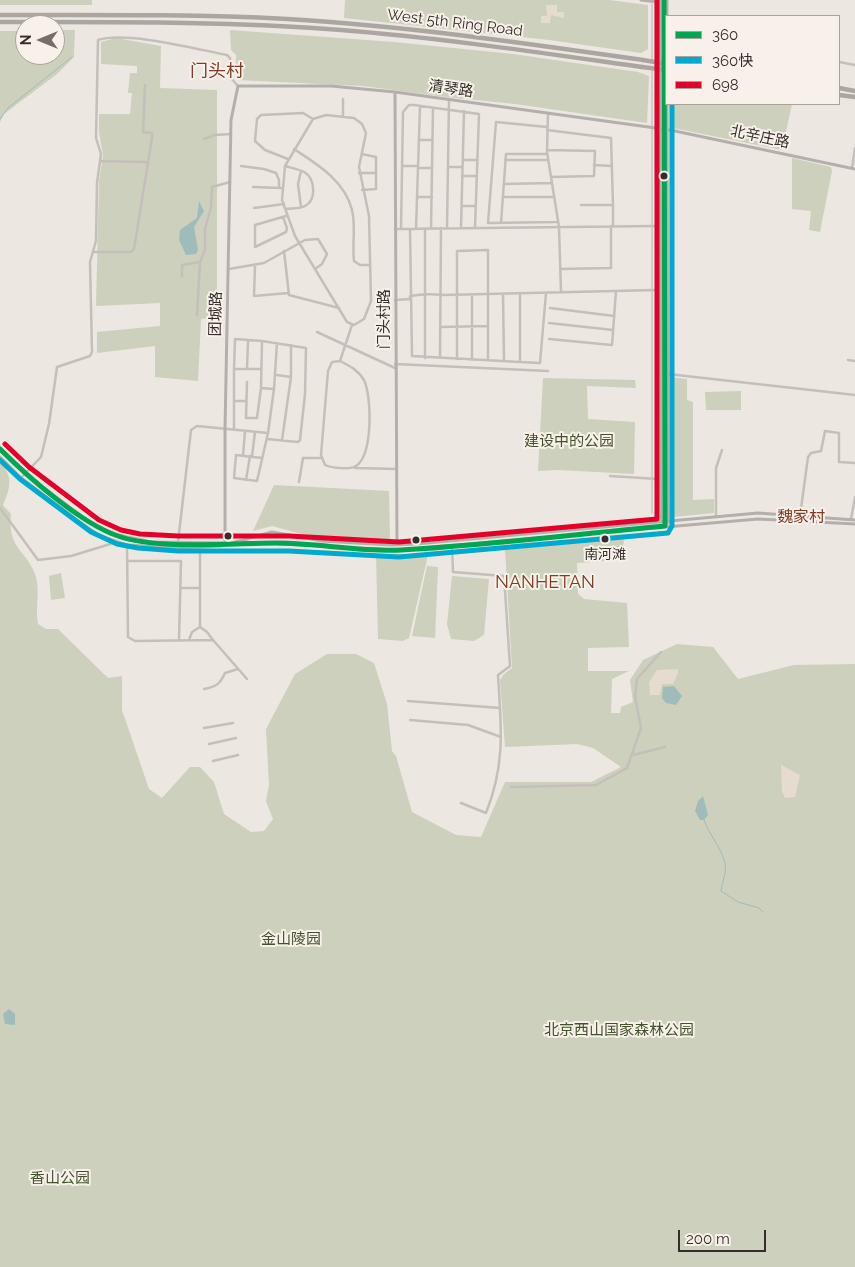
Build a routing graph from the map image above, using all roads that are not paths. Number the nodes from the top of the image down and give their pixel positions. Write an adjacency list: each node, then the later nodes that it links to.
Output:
1 (641, 0): 2 (street)
2 (661, 1): 4 (street); 28 (street); 28 (street)
3 (0, 15): 7 (highway, West 5th Ring Road, bridge)
4 (667, 15)
5 (0, 22): 9 (highway, West 5th Ring Road, bridge)
6 (840, 62): 8 (street)
7 (665, 64)
8 (855, 65)
9 (665, 70)
10 (145, 85): 43 (street)
11 (238, 86): 14 (street, 清琴路); 29 (street, 团城路); 42 (street)
12 (840, 88): 13 (highway)
13 (855, 91)
14 (395, 92): 18 (street, 清琴路); 88 (street, 门头村路)
15 (840, 95): 16 (highway)
16 (855, 97)
17 (343, 99): 25 (street)
18 (449, 100): 22 (street); 24 (street, 清琴路)
19 (667, 105): 28 (street)
20 (420, 106): 21 (street); 31 (street); 47 (street)
21 (433, 107): 22 (street); 32 (street)
22 (449, 109): 23 (street); 50 (street)
23 (464, 111): 38 (street); 39 (street)
24 (548, 113): 27 (street); 28 (street, 清琴路)
25 (343, 115): 26 (street); 36 (street)
26 (313, 119): 34 (street); 37 (street)
27 (547, 129): 35 (street); 48 (street); 79 (street)
28 (662, 129): 53 (street, 北辛庄路); 82 (street); 151 (street); 180 (street)
29 (231, 134): 30 (street); 60 (street, 团城路)
30 (204, 139)
31 (419, 140): 32 (street); 49 (street)
32 (432, 140): 52 (street)
33 (855, 148): 53 (street)
34 (294, 149): 37 (street); 98 (street)
35 (547, 152): 40 (street); 41 (street); 44 (street)
36 (362, 154): 55 (street); 56 (street)
37 (288, 160): 46 (street)
38 (463, 160): 39 (street); 51 (street)
39 (477, 160): 58 (street)
40 (505, 160): 41 (street); 62 (street)
41 (548, 160): 59 (street)
42 (100, 162): 43 (street); 96 (street)
43 (148, 164): 96 (street)
44 (594, 165): 48 (street); 59 (street)
45 (241, 166): 64 (street)
46 (285, 166): 54 (street); 64 (street)
47 (402, 166): 49 (street); 89 (street)
48 (612, 166): 72 (street)
49 (418, 167): 52 (street); 66 (street)
50 (448, 167): 51 (street); 85 (street)
51 (462, 167): 57 (street)
52 (432, 168): 67 (street)
53 (854, 169)
54 (301, 171): 75 (street); 75 (street)
55 (360, 172): 56 (street); 65 (street)
56 (376, 172): 65 (street)
57 (462, 176): 58 (street); 73 (street)
58 (477, 176): 74 (street)
59 (551, 177): 61 (street)
60 (230, 182): 97 (street); 100 (street, 团城路)
61 (552, 183): 62 (street); 69 (street)
62 (504, 184): 68 (street)
63 (253, 187): 64 (street)
64 (281, 188): 70 (street)
65 (362, 190): 98 (street)
66 (417, 197): 67 (street); 91 (street)
67 (432, 197): 93 (street)
68 (503, 197): 69 (street); 79 (street)
69 (553, 197): 80 (street)
70 (284, 204): 76 (street); 77 (street)
71 (581, 205): 72 (street)
72 (613, 205): 81 (street)
73 (462, 206): 74 (street); 86 (street)
74 (476, 206): 87 (street)
75 (301, 207): 77 (street)
76 (254, 208)
77 (285, 209): 78 (street)
78 (285, 216): 78 (street); 94 (street)
79 (501, 222): 80 (street)
80 (557, 222): 83 (street)
81 (612, 226): 82 (street); 83 (street); 102 (street)
82 (657, 226): 104 (street)
83 (559, 227): 87 (street); 102 (street)
84 (441, 228): 85 (street); 93 (street); 109 (street)
85 (448, 228): 86 (street)
86 (461, 228): 87 (street)
87 (475, 228)
88 (395, 229): 89 (street); 117 (street, 门头村路)
89 (401, 229): 90 (street)
90 (410, 229): 91 (street); 116 (street)
91 (416, 229): 92 (street)
92 (425, 229): 93 (street); 113 (street)
93 (431, 229)
94 (298, 243): 95 (street); 101 (street); 101 (street)
95 (284, 251): 99 (street); 107 (street)
96 (93, 252): 177 (street)
97 (200, 262): 103 (street); 120 (street)
98 (370, 265): 123 (street)
99 (255, 266): 100 (street); 107 (street)
100 (228, 269): 160 (street, 团城路)
101 (315, 269): 118 (street)
102 (560, 269): 106 (street)
103 (182, 276)
104 (657, 290): 105 (street); 180 (street)
105 (616, 291): 106 (street); 121 (street)
106 (561, 292): 108 (street)
107 (288, 293): 118 (street)
108 (546, 293): 112 (street); 145 (street)
109 (440, 294): 113 (street); 114 (street); 127 (street)
110 (488, 294): 111 (street); 114 (street); 115 (street); 126 (street)
111 (503, 294): 112 (street); 143 (street)
112 (520, 294): 145 (street)
113 (425, 295): 116 (street); 136 (street)
114 (457, 295): 115 (street); 124 (street)
115 (472, 295): 125 (street)
116 (410, 299): 117 (street); 136 (street)
117 (395, 300): 146 (street, 门头村路)
118 (339, 308): 123 (street)
119 (550, 308): 121 (street)
120 (197, 315)
121 (614, 316): 128 (street)
122 (549, 323): 128 (street)
123 (352, 325): 134 (street)
124 (457, 326): 125 (street); 127 (street); 138 (street)
125 (472, 326): 126 (street); 139 (street)
126 (488, 326): 140 (street)
127 (440, 327): 137 (street)
128 (613, 330): 130 (street)
129 (317, 332): 134 (street)
130 (549, 339)
131 (248, 340): 132 (street); 147 (street); 148 (street)
132 (262, 341): 133 (street); 149 (street)
133 (277, 343): 135 (street); 152 (street)
134 (346, 344): 142 (street); 146 (street)
135 (291, 345): 153 (street); 166 (street)
136 (425, 358): 137 (street)
137 (440, 358): 138 (street)
138 (457, 359): 139 (street)
139 (472, 360): 140 (street)
140 (488, 360): 143 (street)
141 (848, 360): 144 (street)
142 (340, 361): 173 (street); 175 (street)
143 (504, 361): 145 (street)
144 (855, 361)
145 (520, 362)
146 (396, 366): 150 (street); 176 (street, 门头村路)
147 (234, 369): 148 (street); 158 (street)
148 (247, 369): 149 (street)
149 (261, 369): 155 (street)
150 (548, 371)
151 (666, 374): 157 (street); 189 (street)
152 (277, 375): 153 (street); 156 (street)
153 (291, 377): 166 (street)
154 (247, 382): 159 (street)
155 (261, 388): 156 (street); 159 (street)
156 (274, 389): 164 (street)
157 (855, 395)
158 (234, 401): 159 (street); 161 (street)
159 (246, 401)
160 (225, 429): 161 (street); 193 (street, 团城路); 194 (street)
161 (234, 430): 162 (street)
162 (246, 431): 163 (street); 170 (street)
163 (255, 432): 164 (street); 171 (street)
164 (268, 433): 165 (street)
165 (267, 439): 166 (street); 172 (street)
166 (282, 440)
167 (0, 449): 177 (street)
168 (722, 450): 186 (street)
169 (0, 456): 179 (street)
170 (243, 456): 171 (street); 181 (street)
171 (251, 456): 172 (street); 181 (street)
172 (262, 458): 181 (street)
173 (322, 458): 175 (street); 182 (street)
174 (855, 463): 185 (street)
175 (351, 468): 176 (street)
176 (396, 468): 196 (street, 门头村路)
177 (24, 473): 179 (street); 194 (street)
178 (610, 476): 180 (street)
179 (21, 478): 192 (street)
180 (659, 479): 189 (street)
181 (246, 480)
182 (299, 482)
183 (855, 496): 187 (street)
184 (0, 508): 192 (street)
185 (800, 515): 186 (street); 187 (street); 188 (street)
186 (716, 517): 189 (street)
187 (853, 519)
188 (800, 520): 189 (street); 190 (street)
189 (663, 524): 196 (street); 197 (street)
190 (855, 524)
191 (241, 541): 193 (street); 196 (street); 197 (street)
192 (117, 542): 195 (street)
193 (225, 543): 194 (street); 198 (street)
194 (178, 544)
195 (127, 545): 198 (street); 199 (street)
196 (397, 545)
197 (452, 546): 211 (street)
198 (200, 547): 201 (street)
199 (129, 561): 200 (street); 203 (street)
200 (181, 588): 201 (street); 203 (street)
201 (200, 588): 202 (street)
202 (200, 628): 204 (street); 205 (street)
203 (179, 640): 204 (street)
204 (189, 640): 205 (street)
205 (213, 640): 207 (street)
206 (661, 652): 220 (street)
207 (238, 669): 208 (street); 209 (street)
208 (247, 679)
209 (204, 689)
210 (408, 701): 211 (street)
211 (500, 708): 215 (street)
212 (410, 720): 215 (street)
213 (232, 723): 214 (street)
214 (204, 728)
215 (501, 737): 223 (street)
216 (236, 738): 217 (street)
217 (209, 744)
218 (665, 748): 220 (street)
219 (238, 755): 221 (street)
220 (633, 755): 222 (street)
221 (213, 761)
222 (511, 787)
223 (461, 803)

